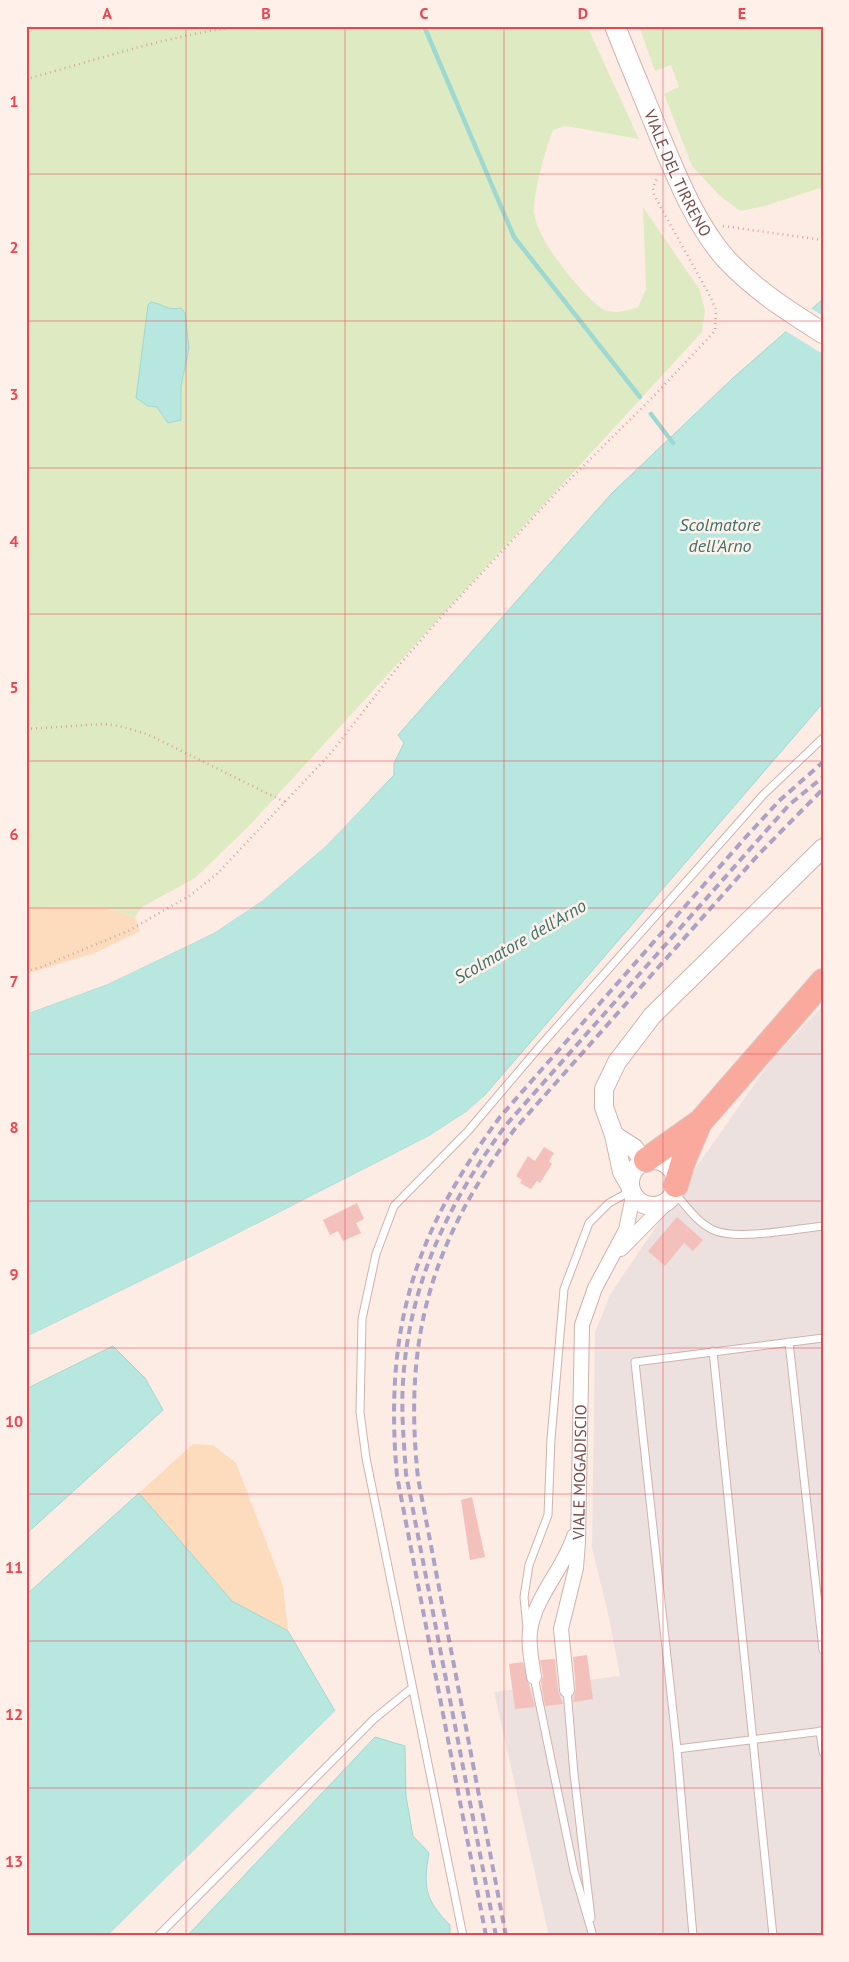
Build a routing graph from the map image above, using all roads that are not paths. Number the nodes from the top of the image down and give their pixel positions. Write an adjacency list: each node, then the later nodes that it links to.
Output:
1 (615, 26): 2 (main road, VIALE DEL TIRRENO)
2 (823, 334)
3 (823, 738): 20 (lane)
4 (823, 848): 7 (street)
5 (820, 985): 6 (highway)
6 (701, 1120): 8 (highway); 10 (highway)
7 (614, 1135): 8 (street); 9 (street)
8 (645, 1160): 9 (street, VIALE MOGADISCIO); 10 (street)
9 (631, 1190): 10 (street); 12 (street, VIALE MOGADISCIO); 18 (lane)
10 (674, 1192): 11 (lane); 12 (street, VIALE MOGADISCIO)
11 (823, 1226)
12 (612, 1259): 16 (street, VIALE MOGADISCIO)
13 (823, 1338): 14 (lane)
14 (790, 1342): 15 (lane); 17 (lane)
15 (713, 1351): 23 (lane); 24 (lane)
16 (577, 1526): 18 (street); 21 (street, VIALE MOGADISCIO)
17 (823, 1650)
18 (529, 1651): 19 (street)
19 (534, 1678): 28 (lane)
20 (412, 1688): 26 (lane); 27 (lane)
21 (567, 1690): 28 (lane)
22 (822, 1731): 23 (lane); 25 (lane)
23 (751, 1740): 24 (lane); 30 (lane)
24 (676, 1750): 29 (lane)
25 (823, 1752)
26 (158, 1936)
27 (463, 1936)
28 (593, 1936)
29 (693, 1936)
30 (773, 1936)

